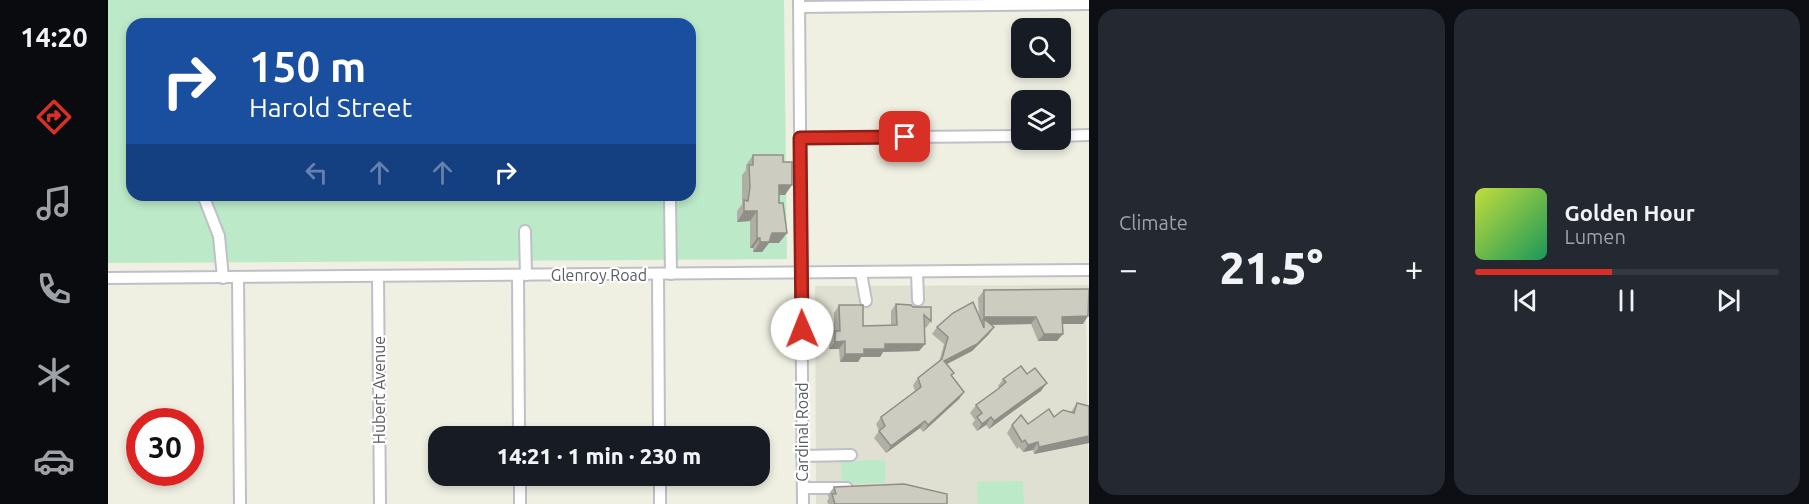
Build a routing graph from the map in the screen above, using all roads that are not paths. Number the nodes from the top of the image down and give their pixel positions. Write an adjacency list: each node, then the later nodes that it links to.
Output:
1 (799, 3): 2 (street); 6 (street, Cardinal Road)
2 (1089, 4)
3 (1089, 135): 5 (street)
4 (1011, 136): 6 (street)
5 (1071, 136)
6 (800, 138): 12 (street, Cardinal Road)
7 (205, 201): 19 (street)
8 (670, 201): 15 (street)
9 (525, 231): 16 (street)
10 (1089, 270): 11 (street, Glenroy Road)
11 (917, 272): 13 (street, Glenroy Road); 21 (street)
12 (801, 273): 13 (street, Glenroy Road); 15 (street, Glenroy Road); 26 (street, Cardinal Road)
13 (861, 273): 22 (street)
14 (658, 274): 15 (street, Glenroy Road); 16 (street, Glenroy Road); 24 (street)
15 (671, 274)
16 (522, 275): 17 (street, Glenroy Road); 23 (street)
17 (378, 276): 20 (street, Glenroy Road); 32 (street, Hubert Avenue)
18 (108, 278): 19 (street, Glenroy Road)
19 (223, 278): 20 (street, Glenroy Road)
20 (238, 278): 31 (street)
21 (918, 300)
22 (866, 301)
23 (519, 426)
24 (659, 426)
25 (851, 455): 26 (street)
26 (802, 456): 29 (street, Cardinal Road)
27 (520, 486): 33 (street)
28 (660, 486): 34 (street)
29 (803, 488): 30 (street); 35 (street, Cardinal Road)
30 (853, 488)
31 (240, 504)
32 (380, 504)
33 (520, 504)
34 (660, 504)
35 (803, 504)

